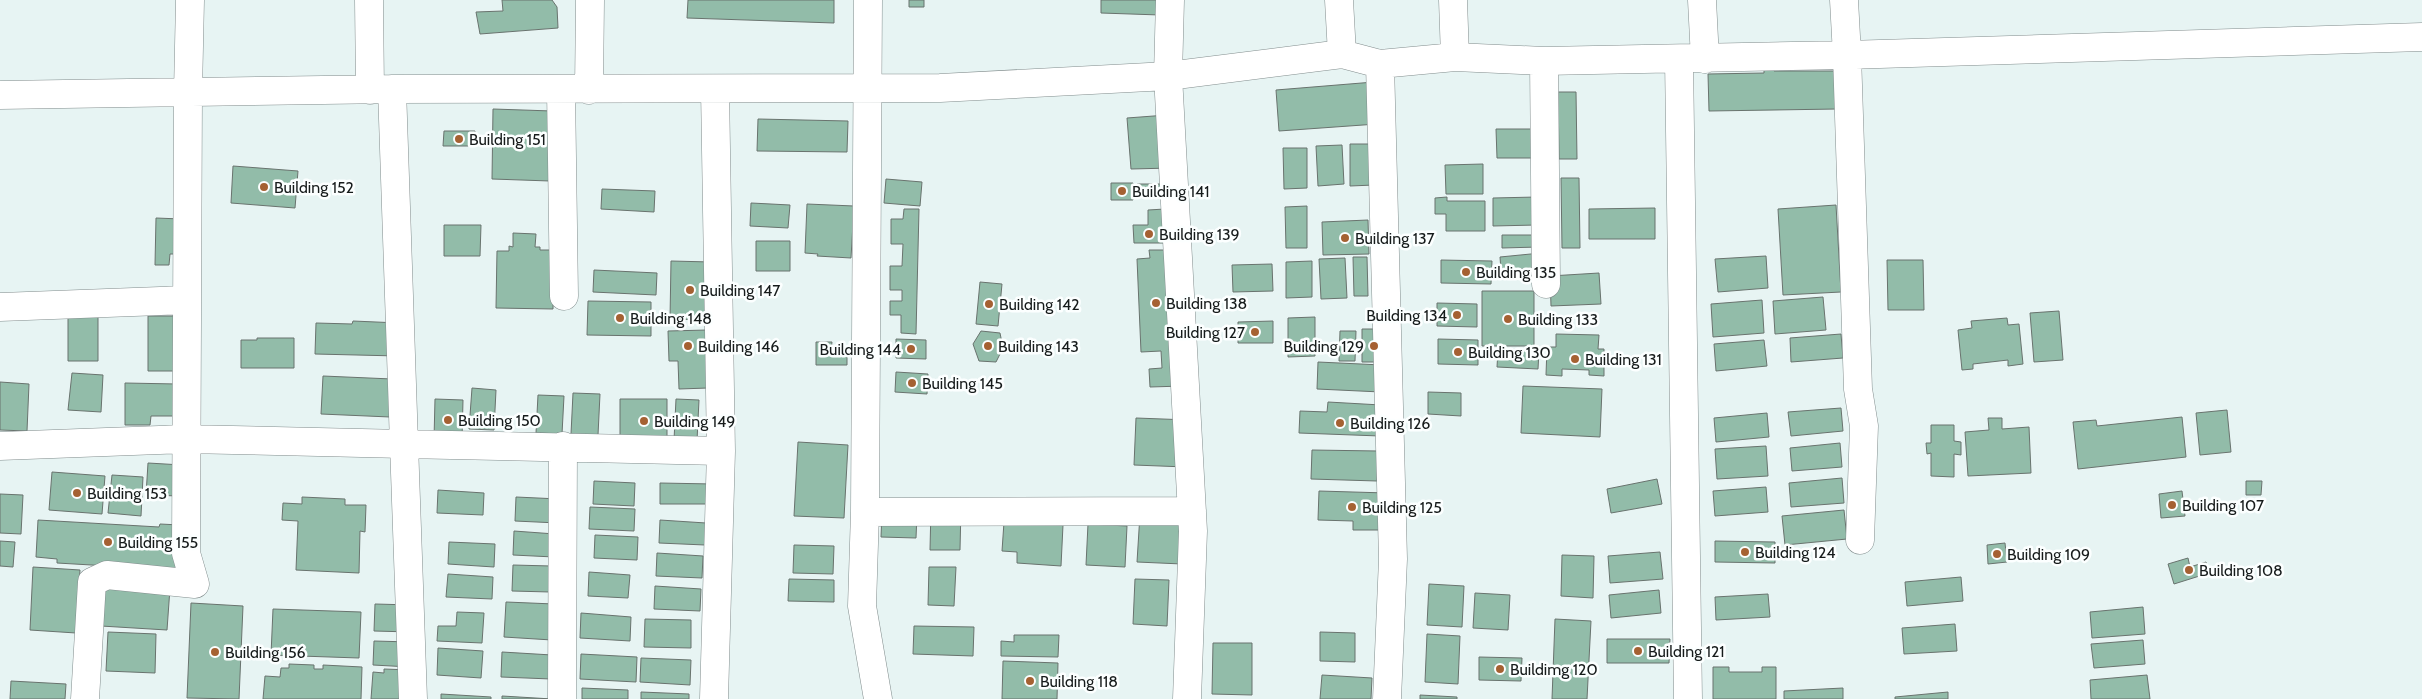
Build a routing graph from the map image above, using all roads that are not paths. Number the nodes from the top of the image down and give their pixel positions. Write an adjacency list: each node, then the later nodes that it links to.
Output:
1 (190, 0): 23 (street)
2 (369, 0): 20 (street)
3 (590, 0): 22 (street)
4 (868, 0): 19 (street)
5 (1170, 0): 17 (street)
6 (1339, 0): 11 (street)
7 (1453, 0): 13 (street)
8 (1702, 0): 14 (street)
9 (1844, 0): 12 (street)
10 (2422, 37): 12 (street)
11 (1342, 54): 16 (street); 17 (street)
12 (1847, 55): 14 (street); 36 (street)
13 (1455, 57): 15 (street); 16 (street)
14 (1692, 59): 15 (street); 44 (street)
15 (1544, 61): 25 (street)
16 (1380, 64): 43 (street)
17 (1168, 76): 19 (street); 34 (street)
18 (715, 88): 19 (street); 22 (street); 33 (street)
19 (867, 88): 35 (street)
20 (381, 90): 21 (street); 23 (street); 30 (street)
21 (561, 90): 22 (street); 26 (street)
22 (589, 90)
23 (188, 92): 24 (street); 27 (street)
24 (0, 95)
25 (1546, 284)
26 (564, 296)
27 (187, 300): 28 (street); 29 (street)
28 (0, 307)
29 (186, 439): 30 (street); 31 (street); 37 (street)
30 (404, 444): 32 (street); 38 (street)
31 (0, 446)
32 (563, 446): 33 (street); 39 (street)
33 (721, 451): 40 (street)
34 (1192, 511): 35 (street); 42 (street)
35 (865, 512): 41 (street)
36 (1860, 540)
37 (85, 699)
38 (413, 699)
39 (562, 699)
40 (714, 699)
41 (878, 699)
42 (1187, 699)
43 (1387, 699)
44 (1688, 699)

